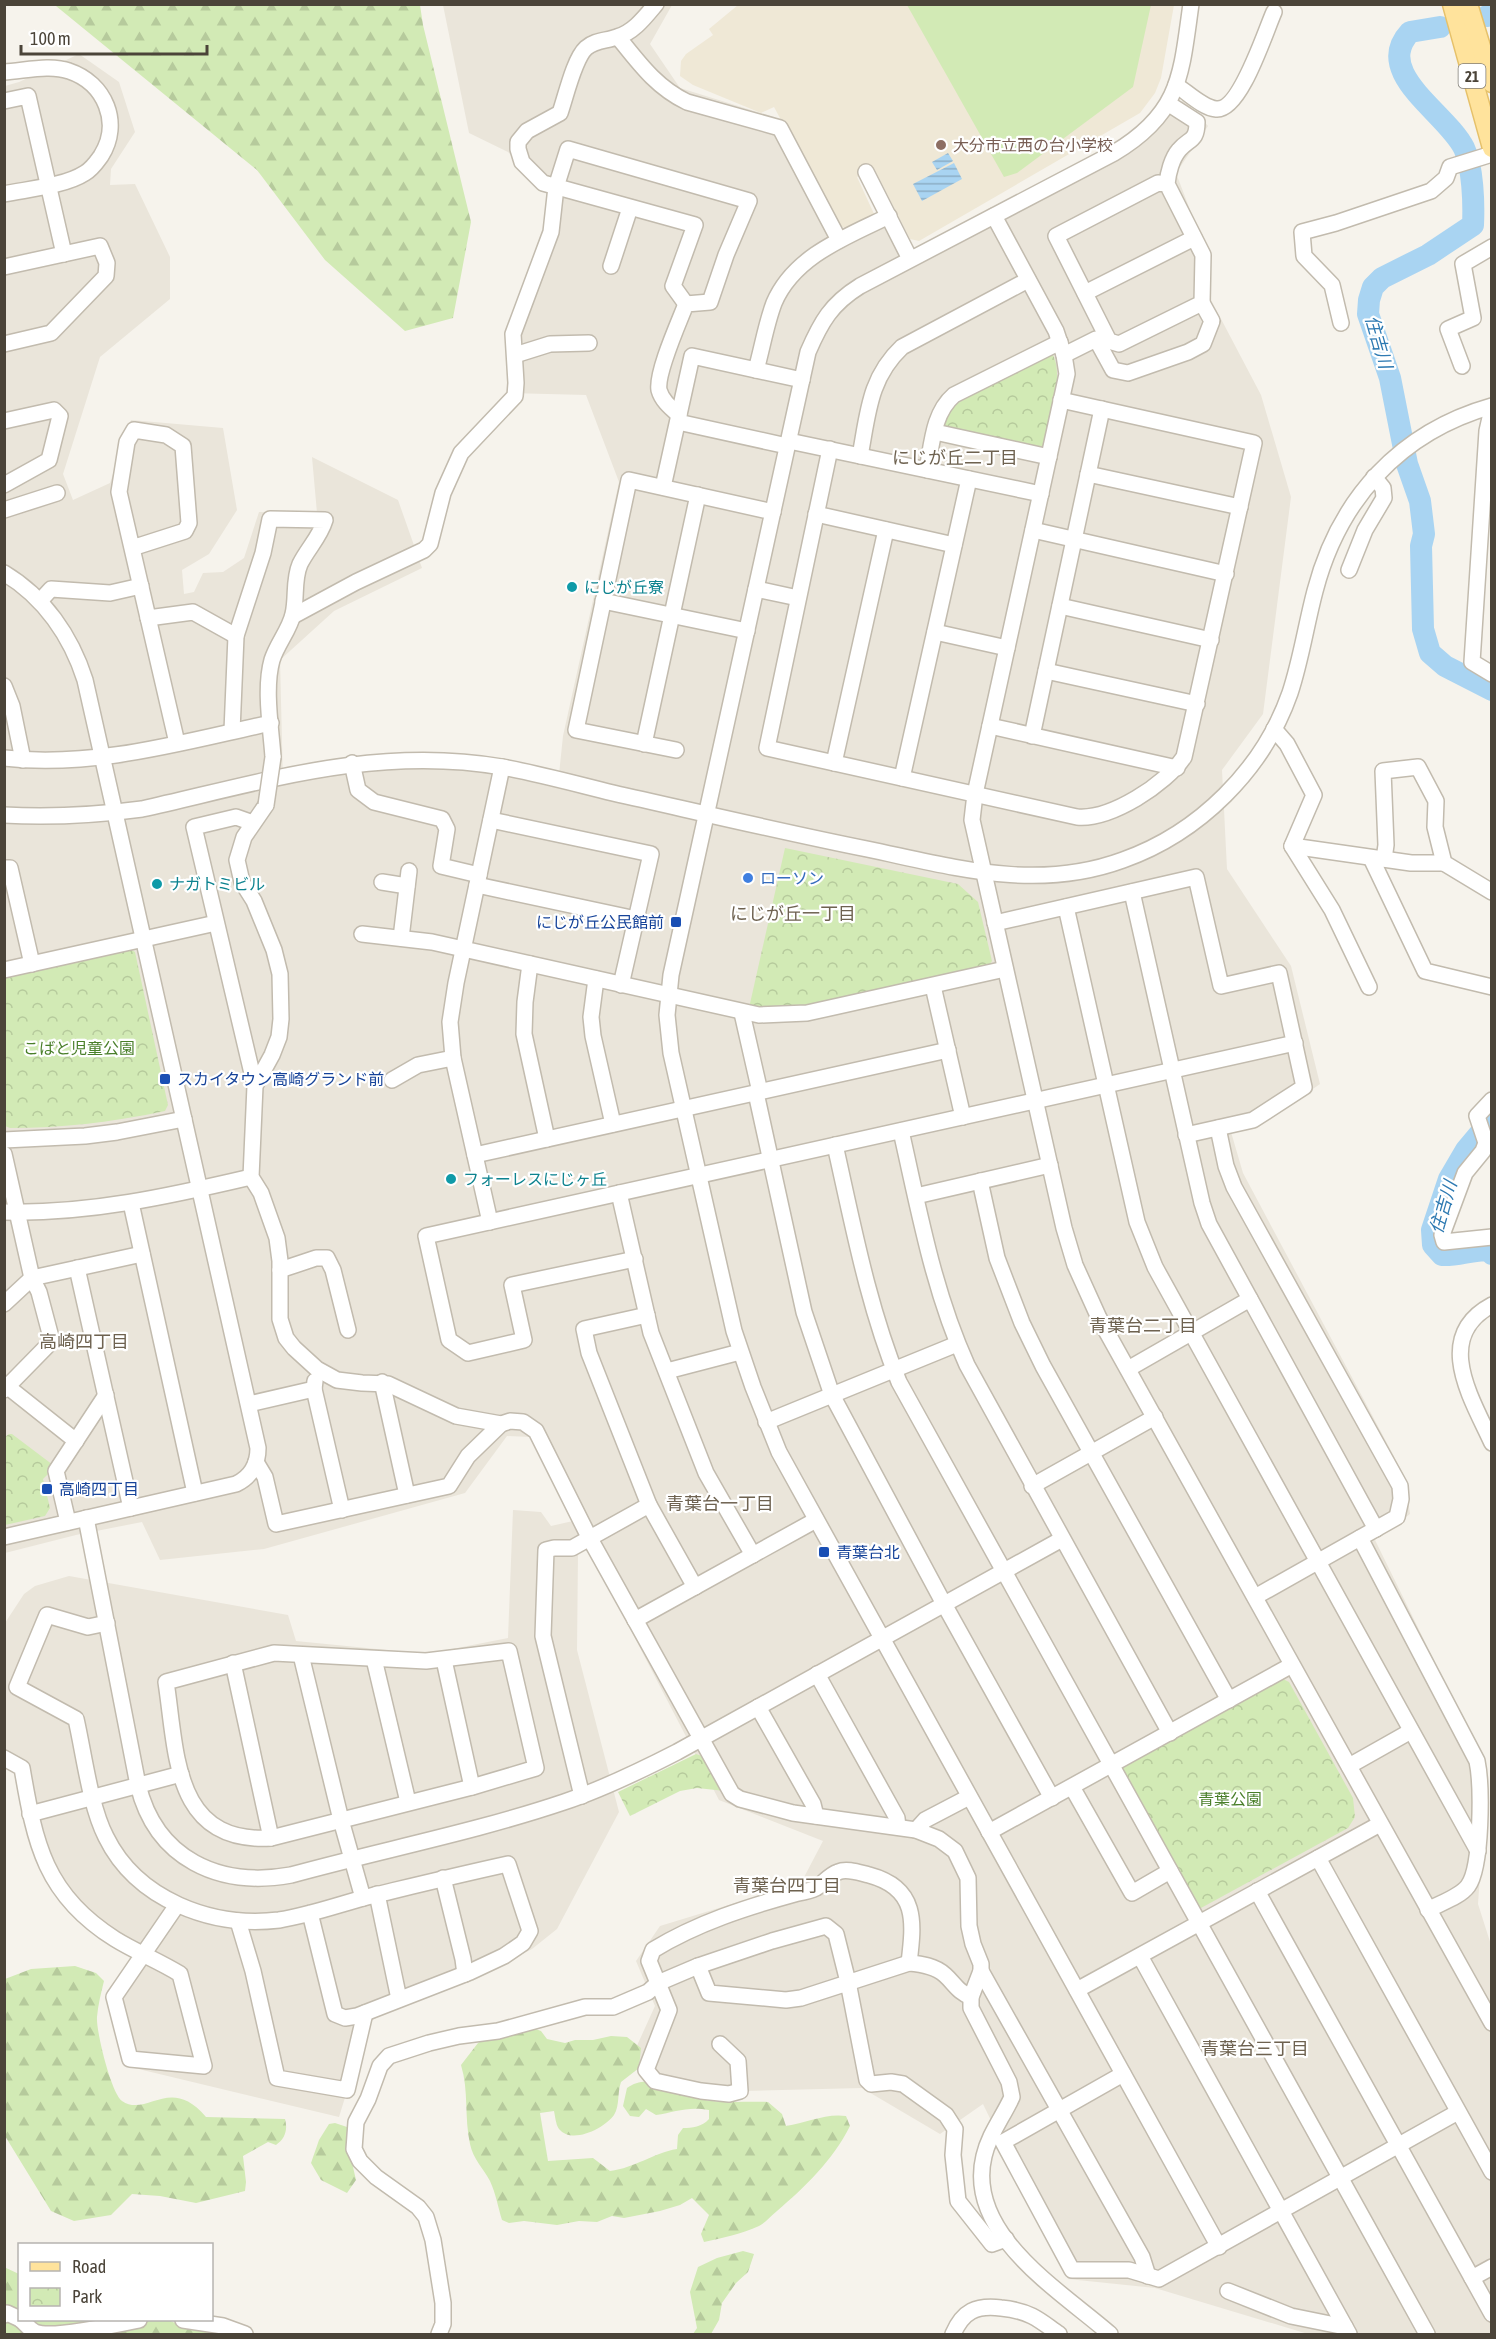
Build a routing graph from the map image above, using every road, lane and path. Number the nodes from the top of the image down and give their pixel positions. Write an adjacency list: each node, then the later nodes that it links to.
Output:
1 (1191, 4): 9 (street)
2 (1452, 4): 12 (main road, 21)
3 (1468, 4): 8 (main road, 21)
4 (650, 7): 6 (street)
5 (1274, 12): 9 (street)
6 (618, 37): 17 (street); 23 (street)
7 (4, 72): 16 (street)
8 (1491, 83)
9 (1176, 85): 11 (street)
10 (4, 101): 16 (street)
11 (1169, 104): 15 (street); 21 (street)
12 (1491, 148)
13 (1491, 154): 33 (street)
14 (866, 171): 20 (street)
15 (1167, 184): 22 (street); 30 (street)
16 (48, 185): 18 (street); 25 (street)
17 (556, 187): 19 (street); 32 (street); 37 (street)
18 (4, 194)
19 (630, 208): 27 (street); 32 (street)
20 (889, 216): 23 (street); 26 (street)
21 (994, 216): 26 (street); 29 (street)
22 (1194, 238): 30 (street); 31 (street)
23 (840, 240): 39 (street)
24 (1491, 246): 38 (street)
25 (64, 254): 28 (street); 35 (street)
26 (910, 259): 40 (street)
27 (611, 266)
28 (4, 267)
29 (1028, 280): 36 (street); 49 (street)
30 (1085, 292): 31 (street)
31 (1202, 303): 36 (street)
32 (686, 304): 44 (street)
33 (1341, 323)
34 (589, 343): 37 (street)
35 (4, 344)
36 (1062, 348): 41 (street); 46 (street)
37 (515, 356): 79 (street)
38 (1462, 366)
39 (756, 370): 40 (street); 44 (street)
40 (802, 380): 47 (street)
41 (1061, 400): 43 (street); 50 (street)
42 (1491, 407): 53 (street); 87 (street)
43 (1102, 409): 52 (street); 60 (street)
44 (678, 419): 47 (street); 56 (street)
45 (4, 420): 55 (street)
46 (935, 432): 50 (street); 51 (street)
47 (788, 443): 48 (street); 62 (street)
48 (830, 449): 49 (street); 63 (street)
49 (860, 456): 51 (street)
50 (1049, 457): 58 (street)
51 (927, 470): 54 (street)
52 (1088, 474): 60 (street); 66 (street)
53 (1374, 477): 69 (street); 92 (street)
54 (969, 479): 58 (street); 67 (street)
55 (4, 484)
56 (663, 487): 59 (street); 76 (street)
57 (57, 493): 61 (street)
58 (1041, 494): 65 (street)
59 (698, 495): 62 (street); 78 (street)
60 (1240, 507): 71 (street)
61 (4, 510)
62 (773, 512): 73 (street)
63 (816, 514): 64 (street); 74 (street)
64 (886, 530): 67 (street); 102 (street)
65 (1033, 530): 66 (street); 85 (street)
66 (1074, 539): 71 (street); 77 (street)
67 (954, 545): 82 (street)
68 (132, 548): 68 (street); 72 (street)
69 (1349, 570)
70 (4, 573): 75 (street)
71 (1226, 574): 84 (street)
72 (141, 586): 75 (street); 80 (street)
73 (756, 589): 74 (street); 81 (street)
74 (798, 598): 102 (street)
75 (40, 601): 99 (street)
76 (603, 601): 78 (street); 96 (street)
77 (1060, 606): 84 (street); 86 (street)
78 (672, 615): 81 (street); 96 (street)
79 (293, 616): 83 (street); 90 (street)
80 (148, 618): 83 (street); 95 (street)
81 (747, 631): 108 (street)
82 (935, 632): 85 (street); 105 (street)
83 (236, 636): 93 (street)
84 (1211, 640): 89 (street)
85 (1007, 648): 91 (street)
86 (1046, 671): 89 (street); 94 (street)
87 (1491, 674)
88 (4, 686): 100 (street)
89 (1197, 704): 104 (street)
90 (271, 723): 93 (street); 111 (street, bridge)
91 (990, 726): 94 (street); 106 (street)
92 (1274, 729): 112 (street); 116 (street)
93 (231, 731): 95 (street)
94 (1032, 736): 104 (street)
95 (177, 743): 99 (street)
96 (644, 744): 97 (street)
97 (676, 750)
98 (4, 758): 100 (street)
99 (103, 758): 100 (street); 107 (street)
100 (23, 760)
101 (352, 763): 103 (street); 107 (street); 117 (street)
102 (834, 763): 105 (street)
103 (502, 767): 108 (street); 110 (street)
104 (1177, 768): 106 (street)
105 (902, 778): 106 (street)
106 (975, 794): 116 (street)
107 (115, 813): 109 (street); 127 (street)
108 (707, 814): 116 (street); 138 (street)
109 (4, 815)
110 (490, 820): 117 (street); 122 (street)
111 (254, 823): 123 (street); 146 (street)
112 (1292, 846): 113 (street); 136 (street)
113 (1378, 859): 114 (street); 114 (street); 137 (street)
114 (1444, 863): 120 (street)
115 (4, 868): 129 (street)
116 (983, 873): 124 (street)
117 (478, 880): 122 (street); 128 (street)
118 (382, 882): 126 (street)
119 (1132, 892): 121 (street); 140 (street); 143 (street)
120 (1491, 892)
121 (1066, 907): 124 (street); 145 (street)
122 (636, 919): 134 (street)
123 (216, 923): 127 (street); 146 (street)
124 (995, 923): 131 (street)
125 (362, 934): 126 (street)
126 (401, 938): 128 (street)
127 (144, 939): 129 (street); 152 (street)
128 (463, 949): 130 (street); 142 (street)
129 (32, 964): 132 (street)
130 (530, 964): 133 (street); 157 (street)
131 (1005, 969): 135 (street); 149 (street)
132 (4, 970)
133 (596, 979): 134 (street); 153 (street)
134 (621, 985): 138 (street)
135 (933, 986): 139 (street); 141 (street)
136 (1369, 987)
137 (1491, 987)
138 (668, 996): 139 (street); 150 (street)
139 (742, 1013): 147 (street)
140 (1294, 1043): 143 (street); 154 (street)
141 (948, 1050): 147 (street); 151 (street)
142 (453, 1058): 144 (street); 161 (street)
143 (1172, 1070): 145 (street); 156 (street)
144 (392, 1080)
145 (1106, 1085): 149 (street); 184 (street)
146 (255, 1086): 165 (street)
147 (758, 1092): 150 (street); 162 (street)
148 (1491, 1100): 173 (street)
149 (1035, 1101): 151 (street); 163 (street)
150 (684, 1109): 153 (street); 164 (street)
151 (963, 1117): 155 (street)
152 (184, 1119): 158 (street); 167 (street)
153 (613, 1124): 157 (street)
154 (1218, 1128): 156 (street); 213 (street)
155 (901, 1131): 159 (street); 169 (street)
156 (1186, 1135): 179 (street)
157 (547, 1139): 161 (street)
158 (4, 1140)
159 (835, 1145): 162 (street); 189 (street)
160 (4, 1155): 171 (street)
161 (475, 1155): 172 (street)
162 (771, 1160): 164 (street); 195 (street)
163 (1050, 1165): 166 (street); 188 (street)
164 (699, 1176): 168 (street); 186 (street)
165 (251, 1177): 167 (street); 177 (street)
166 (980, 1181): 169 (street); 202 (street)
167 (200, 1189): 170 (street); 196 (street)
168 (619, 1193): 172 (street); 175 (street)
169 (916, 1196): 185 (street)
170 (131, 1203): 171 (street); 174 (street)
171 (11, 1213): 178 (street)
172 (490, 1222): 175 (street)
173 (1491, 1237)
174 (142, 1254): 176 (street); 205 (street)
175 (634, 1259): 182 (street)
176 (77, 1268): 178 (street); 194 (street)
177 (280, 1270): 183 (street); 187 (street)
178 (32, 1278): 180 (street); 192 (street)
179 (1250, 1299): 184 (street); 213 (street)
180 (4, 1304)
181 (1490, 1306): 201 (street)
182 (647, 1315): 190 (street); 207 (street)
183 (348, 1330)
184 (1191, 1333): 188 (street); 219 (street)
185 (957, 1344): 189 (street); 204 (street)
186 (740, 1352): 190 (street); 198 (street)
187 (317, 1369): 191 (street); 193 (street)
188 (1128, 1369): 197 (street)
189 (894, 1370): 195 (street); 220 (street)
190 (667, 1371): 218 (street)
191 (382, 1382): 199 (street); 206 (street)
192 (6, 1388): 200 (street)
193 (314, 1389): 196 (street); 209 (street)
194 (106, 1395): 200 (street); 208 (street)
195 (832, 1395): 198 (street); 223 (street)
196 (249, 1404): 203 (street)
197 (1155, 1417): 202 (street); 222 (street)
198 (766, 1422): 211 (street)
199 (501, 1424): 206 (street); 215 (street)
200 (76, 1441): 212 (street)
201 (1491, 1443)
202 (1092, 1452): 204 (street); 233 (street)
203 (256, 1462): 205 (street); 209 (street)
204 (1032, 1486): 217 (street)
205 (195, 1493): 208 (street)
206 (407, 1495): 209 (street)
207 (649, 1505): 215 (street); 221 (street)
208 (131, 1508): 210 (street)
209 (342, 1510)
210 (86, 1518): 212 (street); 225 (street)
211 (816, 1520): 218 (street); 226 (street)
212 (68, 1522): 214 (street)
213 (1376, 1529): 216 (street)
214 (4, 1537)
215 (590, 1537): 224 (street); 246 (street)
216 (1360, 1538): 219 (street); 260 (street)
217 (1062, 1539): 220 (street); 236 (street)
218 (753, 1555): 221 (street)
219 (1318, 1562): 222 (street); 235 (street)
220 (1004, 1571): 223 (street); 239 (street)
221 (694, 1587): 224 (street)
222 (1255, 1597): 231 (street)
223 (944, 1604): 226 (street); 249 (street)
224 (635, 1620): 237 (street)
225 (107, 1623): 242 (street); 247 (street)
226 (881, 1639): 232 (street); 248 (street)
227 (301, 1655): 228 (street); 230 (street); 253 (street)
228 (374, 1659): 229 (street); 250 (street)
229 (444, 1660): 243 (street); 243 (street)
230 (233, 1663): 241 (street); 258 (street)
231 (1292, 1665): 233 (street); 240 (street)
232 (817, 1674): 234 (street); 255 (street)
233 (1229, 1700): 236 (street)
234 (758, 1707): 237 (street); 252 (street)
235 (1411, 1731): 240 (street); 260 (street)
236 (1170, 1732): 239 (street)
237 (701, 1738): 246 (street); 252 (street)
238 (4, 1758): 251 (street)
239 (1111, 1765): 244 (street); 263 (street)
240 (1349, 1766): 245 (street)
241 (181, 1774): 242 (street); 258 (street)
242 (138, 1785): 247 (street); 261 (street)
243 (472, 1787): 250 (street)
244 (1071, 1787): 249 (street); 263 (street)
245 (1363, 1791): 254 (street); 259 (street)
246 (582, 1796): 261 (street)
247 (93, 1797): 251 (street); 267 (street)
248 (969, 1797): 256 (street); 257 (street)
249 (1052, 1798): 257 (street)
250 (408, 1802): 253 (street)
251 (30, 1814): 272 (street)
252 (816, 1816): 255 (street)
253 (341, 1820): 258 (street); 261 (street)
254 (1380, 1824): 259 (street); 268 (street)
255 (898, 1827): 256 (street)
256 (916, 1830): 277 (street)
257 (989, 1832): 274 (street)
258 (271, 1838)
259 (1349, 1841): 262 (street)
260 (1478, 1851): 268 (street)
261 (352, 1858): 266 (street)
262 (1318, 1858): 265 (street); 290 (street)
263 (1170, 1871): 271 (street)
264 (443, 1878): 266 (street); 278 (street); 278 (street)
265 (1257, 1891): 271 (street); 291 (street)
266 (370, 1896): 269 (street); 284 (street)
267 (177, 1905): 270 (street); 272 (street)
268 (1428, 1910): 286 (street)
269 (310, 1913): 270 (street); 285 (street)
270 (238, 1921): 285 (street)
271 (1199, 1923): 273 (street); 293 (street)
272 (143, 1954): 272 (street)
273 (1140, 1956): 279 (street); 294 (street)
274 (1061, 1962): 279 (street); 282 (street)
275 (909, 1963): 280 (street); 281 (street); 283 (street)
276 (698, 1966): 280 (street); 280 (street); 281 (street)
277 (981, 1971): 283 (street); 289 (street)
278 (465, 1974): 284 (street)
279 (1103, 1976): 282 (street)
280 (848, 1982): 295 (street)
281 (658, 1983): 287 (street); 309 (street)
282 (1077, 1990): 288 (street)
283 (971, 1997): 295 (street)
284 (399, 2000): 285 (street)
285 (365, 2013)
286 (1491, 2023)
287 (720, 2044)
288 (1123, 2074): 289 (street); 296 (street)
289 (1059, 2110): 298 (street); 298 (street)
290 (1458, 2112): 291 (street); 292 (street)
291 (1399, 2146): 293 (street); 299 (street)
292 (1489, 2163)
293 (1341, 2179): 294 (street); 313 (street)
294 (1282, 2213): 296 (street); 307 (street)
295 (1006, 2239): 312 (street)
296 (1219, 2247): 298 (street)
297 (1491, 2267): 299 (street)
298 (1148, 2276)
299 (1472, 2278): 301 (street)
300 (1228, 2291): 307 (street)
301 (1491, 2313)
302 (4, 2314): 303 (street)
303 (18, 2318)
304 (22, 2321): 305 (street)
305 (131, 2321)
306 (194, 2321): 308 (street)
307 (1347, 2331)
308 (245, 2334)
309 (440, 2334)
310 (953, 2334): 311 (street)
311 (1059, 2334)
312 (1110, 2334)
313 (1427, 2334)

